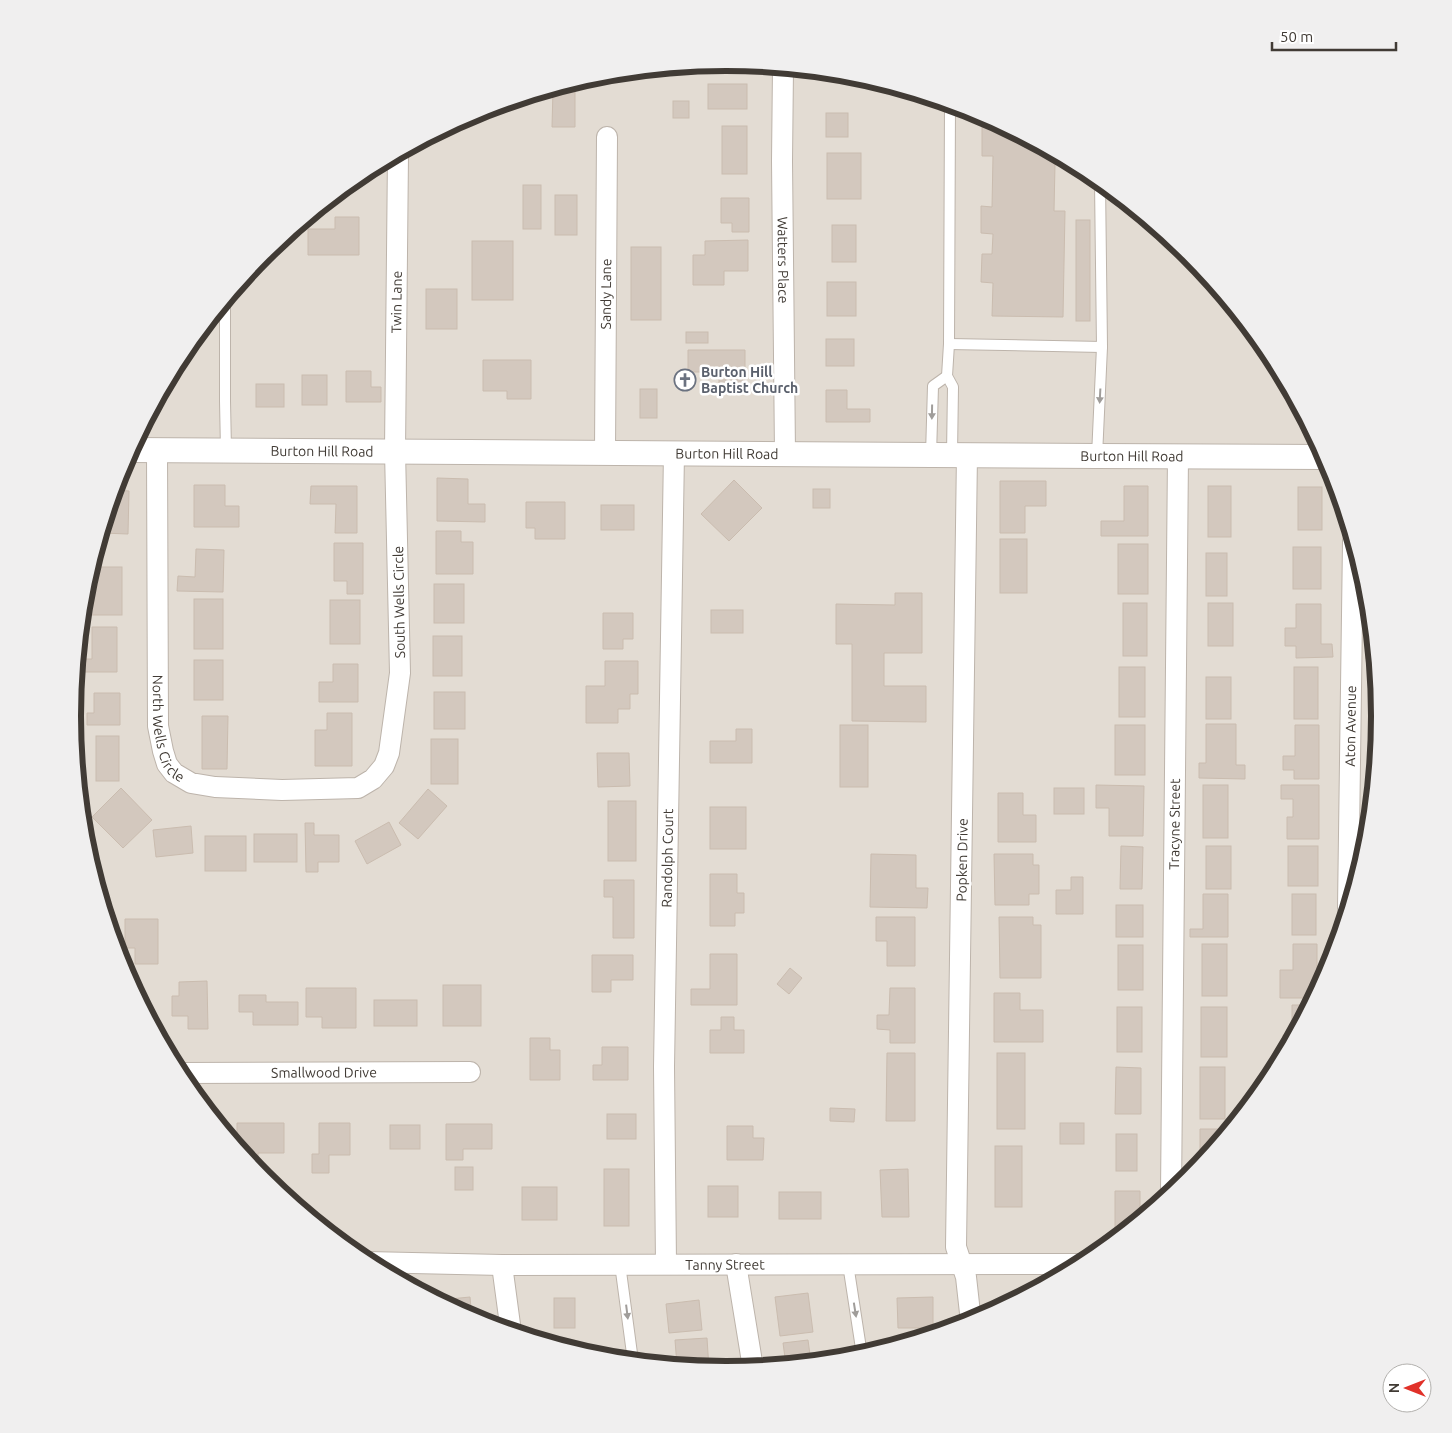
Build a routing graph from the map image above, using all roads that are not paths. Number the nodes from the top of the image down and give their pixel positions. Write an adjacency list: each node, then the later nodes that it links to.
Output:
1 (783, 74): 16 (street, Watters Place)
2 (950, 111): 7 (lane)
3 (607, 137): 14 (street, Sandy Lane)
4 (398, 161): 13 (street, Twin Lane)
5 (1100, 192): 8 (lane)
6 (225, 311): 12 (lane)
7 (950, 344): 8 (lane); 9 (lane)
8 (1102, 347): 18 (lane, one-way to 18)
9 (947, 376): 17 (lane); 17 (lane, one-way to 17)
10 (139, 450): 11 (street, Burton Hill Road)
11 (157, 450): 12 (street, Burton Hill Road); 22 (street, North Wells Circle)
12 (226, 450): 13 (street, Burton Hill Road)
13 (395, 451): 14 (street, Burton Hill Road); 22 (street, South Wells Circle)
14 (605, 452): 15 (street, Burton Hill Road)
15 (674, 453): 16 (street, Burton Hill Road); 28 (street, Randolph Court)
16 (786, 454): 17 (street, Burton Hill Road)
17 (950, 455): 18 (street, Burton Hill Road); 34 (street, Popken Drive)
18 (1097, 456): 19 (street, Burton Hill Road)
19 (1178, 456): 20 (street, Burton Hill Road); 26 (street, Tracyne Street)
20 (1316, 457)
21 (1353, 565): 23 (street, Aton Avenue)
22 (389, 753)
23 (1348, 886)
24 (470, 1072): 25 (street, Smallwood Drive)
25 (188, 1073)
26 (1171, 1183)
27 (620, 1264): 28 (street, Tanny Street); 33 (street, Tanny Street); 38 (lane, one-way to 38)
28 (666, 1264): 29 (street, Tanny Street)
29 (736, 1264): 30 (street, Tanny Street); 39 (street)
30 (848, 1264): 34 (street, Tanny Street); 37 (lane, one-way to 37)
31 (1066, 1264): 34 (street, Tanny Street)
32 (387, 1265): 33 (street, Tanny Street)
33 (502, 1265): 36 (street)
34 (962, 1265): 35 (street, Popken Drive)
35 (970, 1314)
36 (510, 1325)
37 (861, 1347)
38 (632, 1354)
39 (751, 1361)

